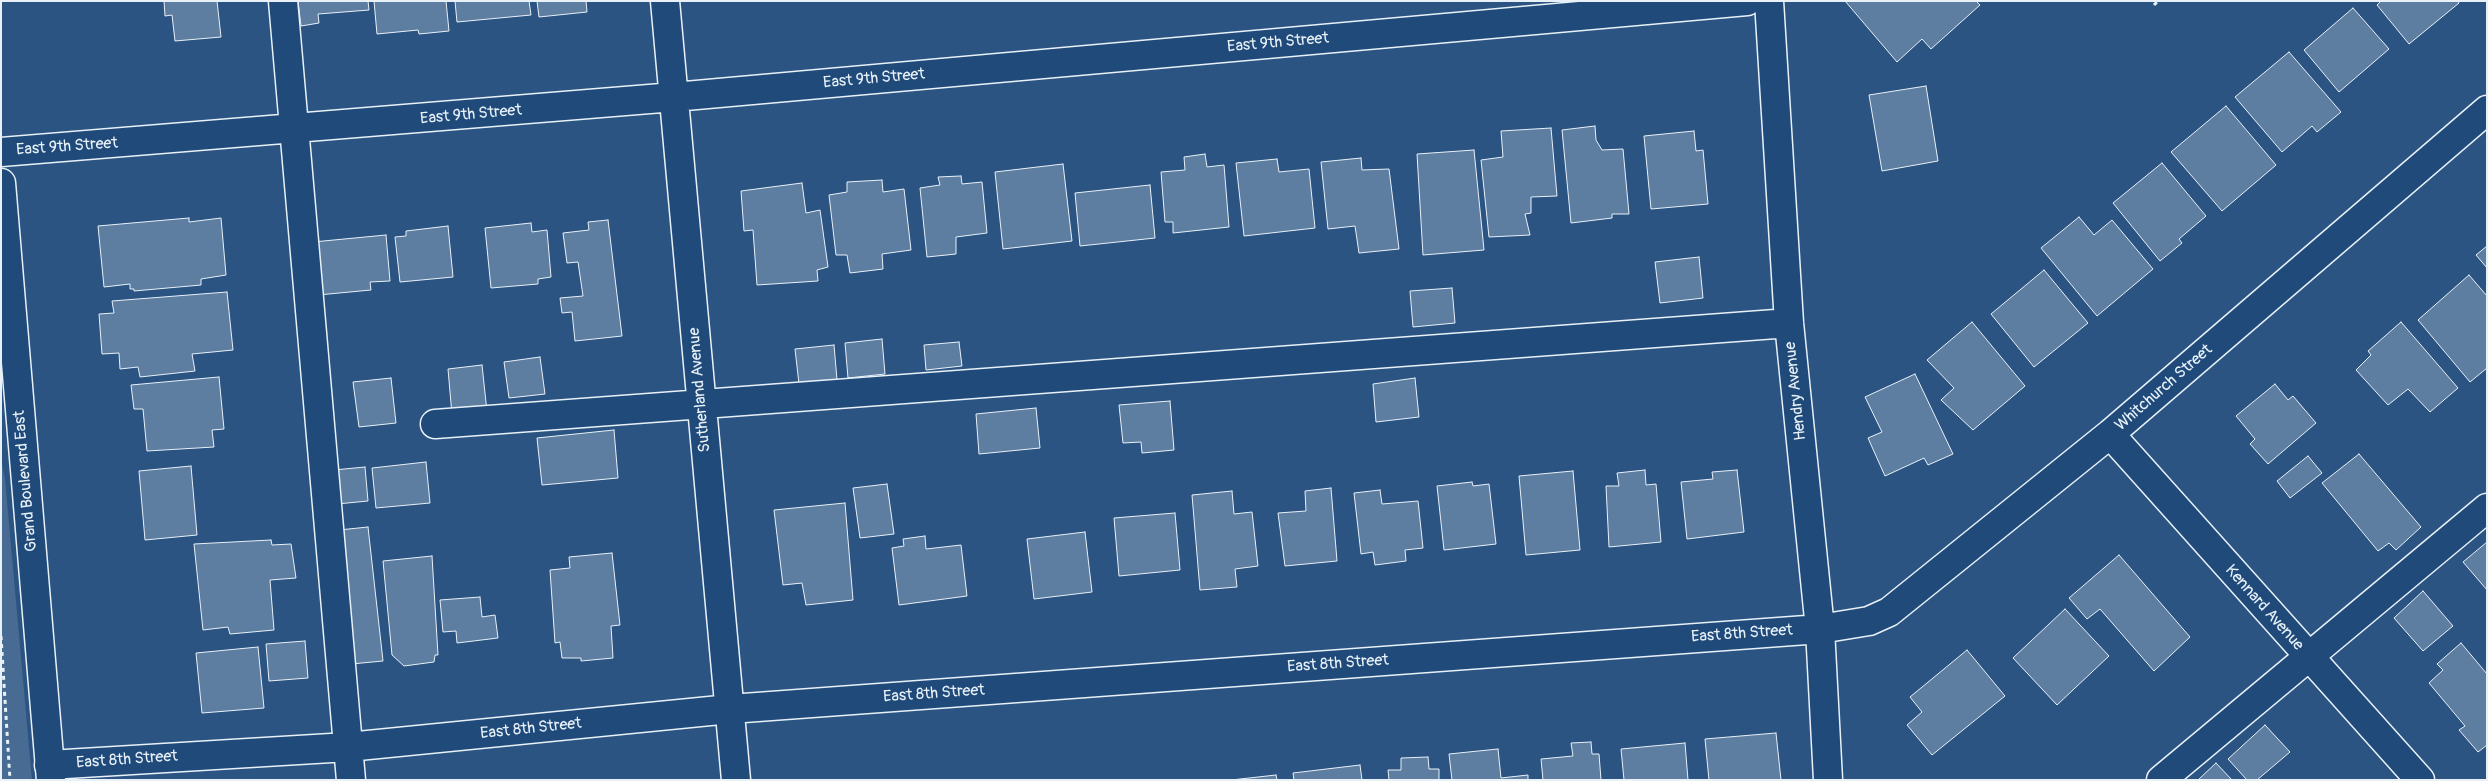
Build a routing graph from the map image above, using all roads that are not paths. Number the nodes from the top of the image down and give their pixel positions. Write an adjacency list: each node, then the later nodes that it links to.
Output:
1 (283, 1): 7 (street)
2 (665, 1): 5 (street, Sutherland Avenue)
3 (1747, 1): 5 (street, East 9th Street)
4 (1769, 1): 10 (street, Hendry Avenue)
5 (674, 97): 7 (street, East 9th Street); 11 (street, Sutherland Avenue)
6 (2487, 110): 13 (street, Whitchurch Street)
7 (293, 130): 8 (street, East 9th Street); 18 (street)
8 (1, 152)
9 (1, 183): 19 (street, Grand Boulevard East)
10 (1789, 323): 11 (street); 15 (street, Hendry Avenue)
11 (701, 403): 12 (street); 17 (street, Sutherland Avenue)
12 (435, 424)
13 (2110, 434): 15 (street, Whitchurch Street); 16 (street, Kennard Avenue)
14 (2487, 508): 16 (street)
15 (1820, 629): 17 (street, East 8th Street); 22 (street, Hendry Avenue)
16 (2307, 656): 23 (street); 24 (street, Kennard Avenue)
17 (730, 709): 18 (street, East 8th Street); 21 (street, Sutherland Avenue)
18 (348, 747): 19 (street, East 8th Street); 20 (street)
19 (50, 772)
20 (351, 780)
21 (736, 780)
22 (1828, 780)
23 (2160, 780)
24 (2420, 780)

